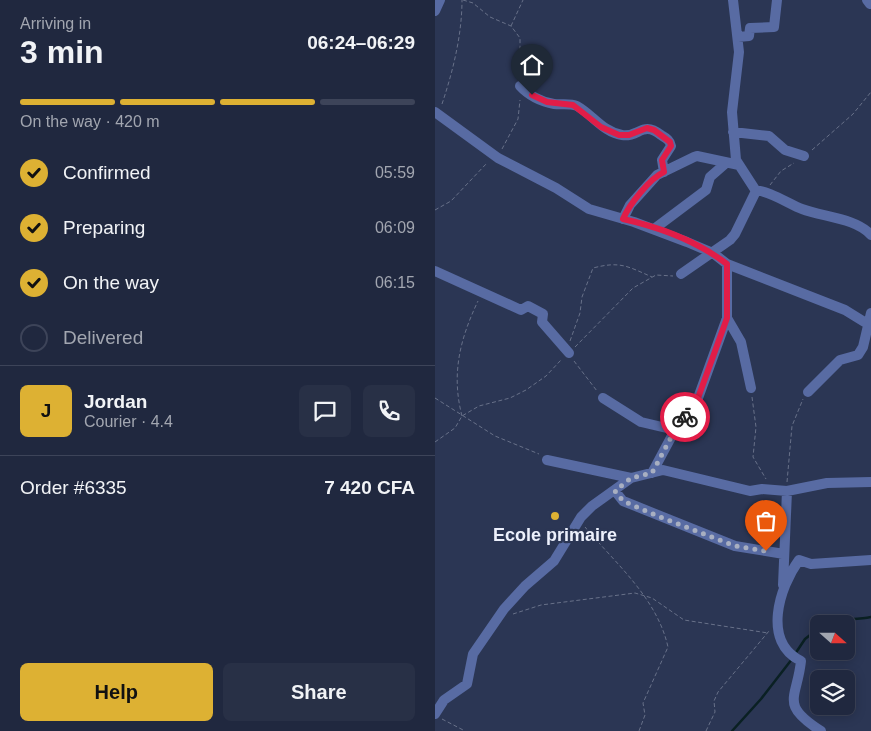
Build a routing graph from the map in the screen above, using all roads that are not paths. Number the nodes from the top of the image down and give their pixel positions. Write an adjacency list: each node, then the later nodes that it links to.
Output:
1 (441, 0): 6 (street)
2 (733, 0): 7 (street)
3 (777, 0): 7 (street)
4 (867, 0): 5 (street)
5 (870, 4)
6 (435, 11)
7 (737, 37): 10 (street)
8 (520, 86): 14 (street)
9 (437, 113): 16 (street)
10 (733, 132): 11 (street); 13 (street)
11 (805, 156)
12 (726, 163): 13 (street); 14 (street); 17 (street)
13 (739, 165): 15 (street)
14 (664, 172): 16 (street)
15 (761, 191): 18 (street); 19 (street)
16 (623, 219): 17 (street)
17 (655, 229): 19 (street)
18 (871, 235)
19 (713, 254): 20 (street); 22 (street)
20 (727, 264): 24 (street); 25 (street)
21 (435, 271): 26 (street)
22 (681, 274)
23 (871, 313): 25 (street)
24 (727, 318): 27 (street); 30 (street)
25 (869, 325): 28 (street)
26 (569, 353)
27 (751, 388)
28 (808, 392)
29 (603, 398): 30 (street)
30 (675, 430): 32 (street)
31 (547, 460): 33 (street)
32 (652, 473): 33 (street); 36 (street)
33 (631, 478): 35 (street)
34 (871, 482): 36 (street)
35 (615, 491): 37 (street); 40 (street)
36 (787, 491): 37 (street)
37 (783, 554): 39 (street)
38 (871, 560): 39 (street)
39 (784, 591): 41 (street)
40 (435, 714)
41 (821, 731)

